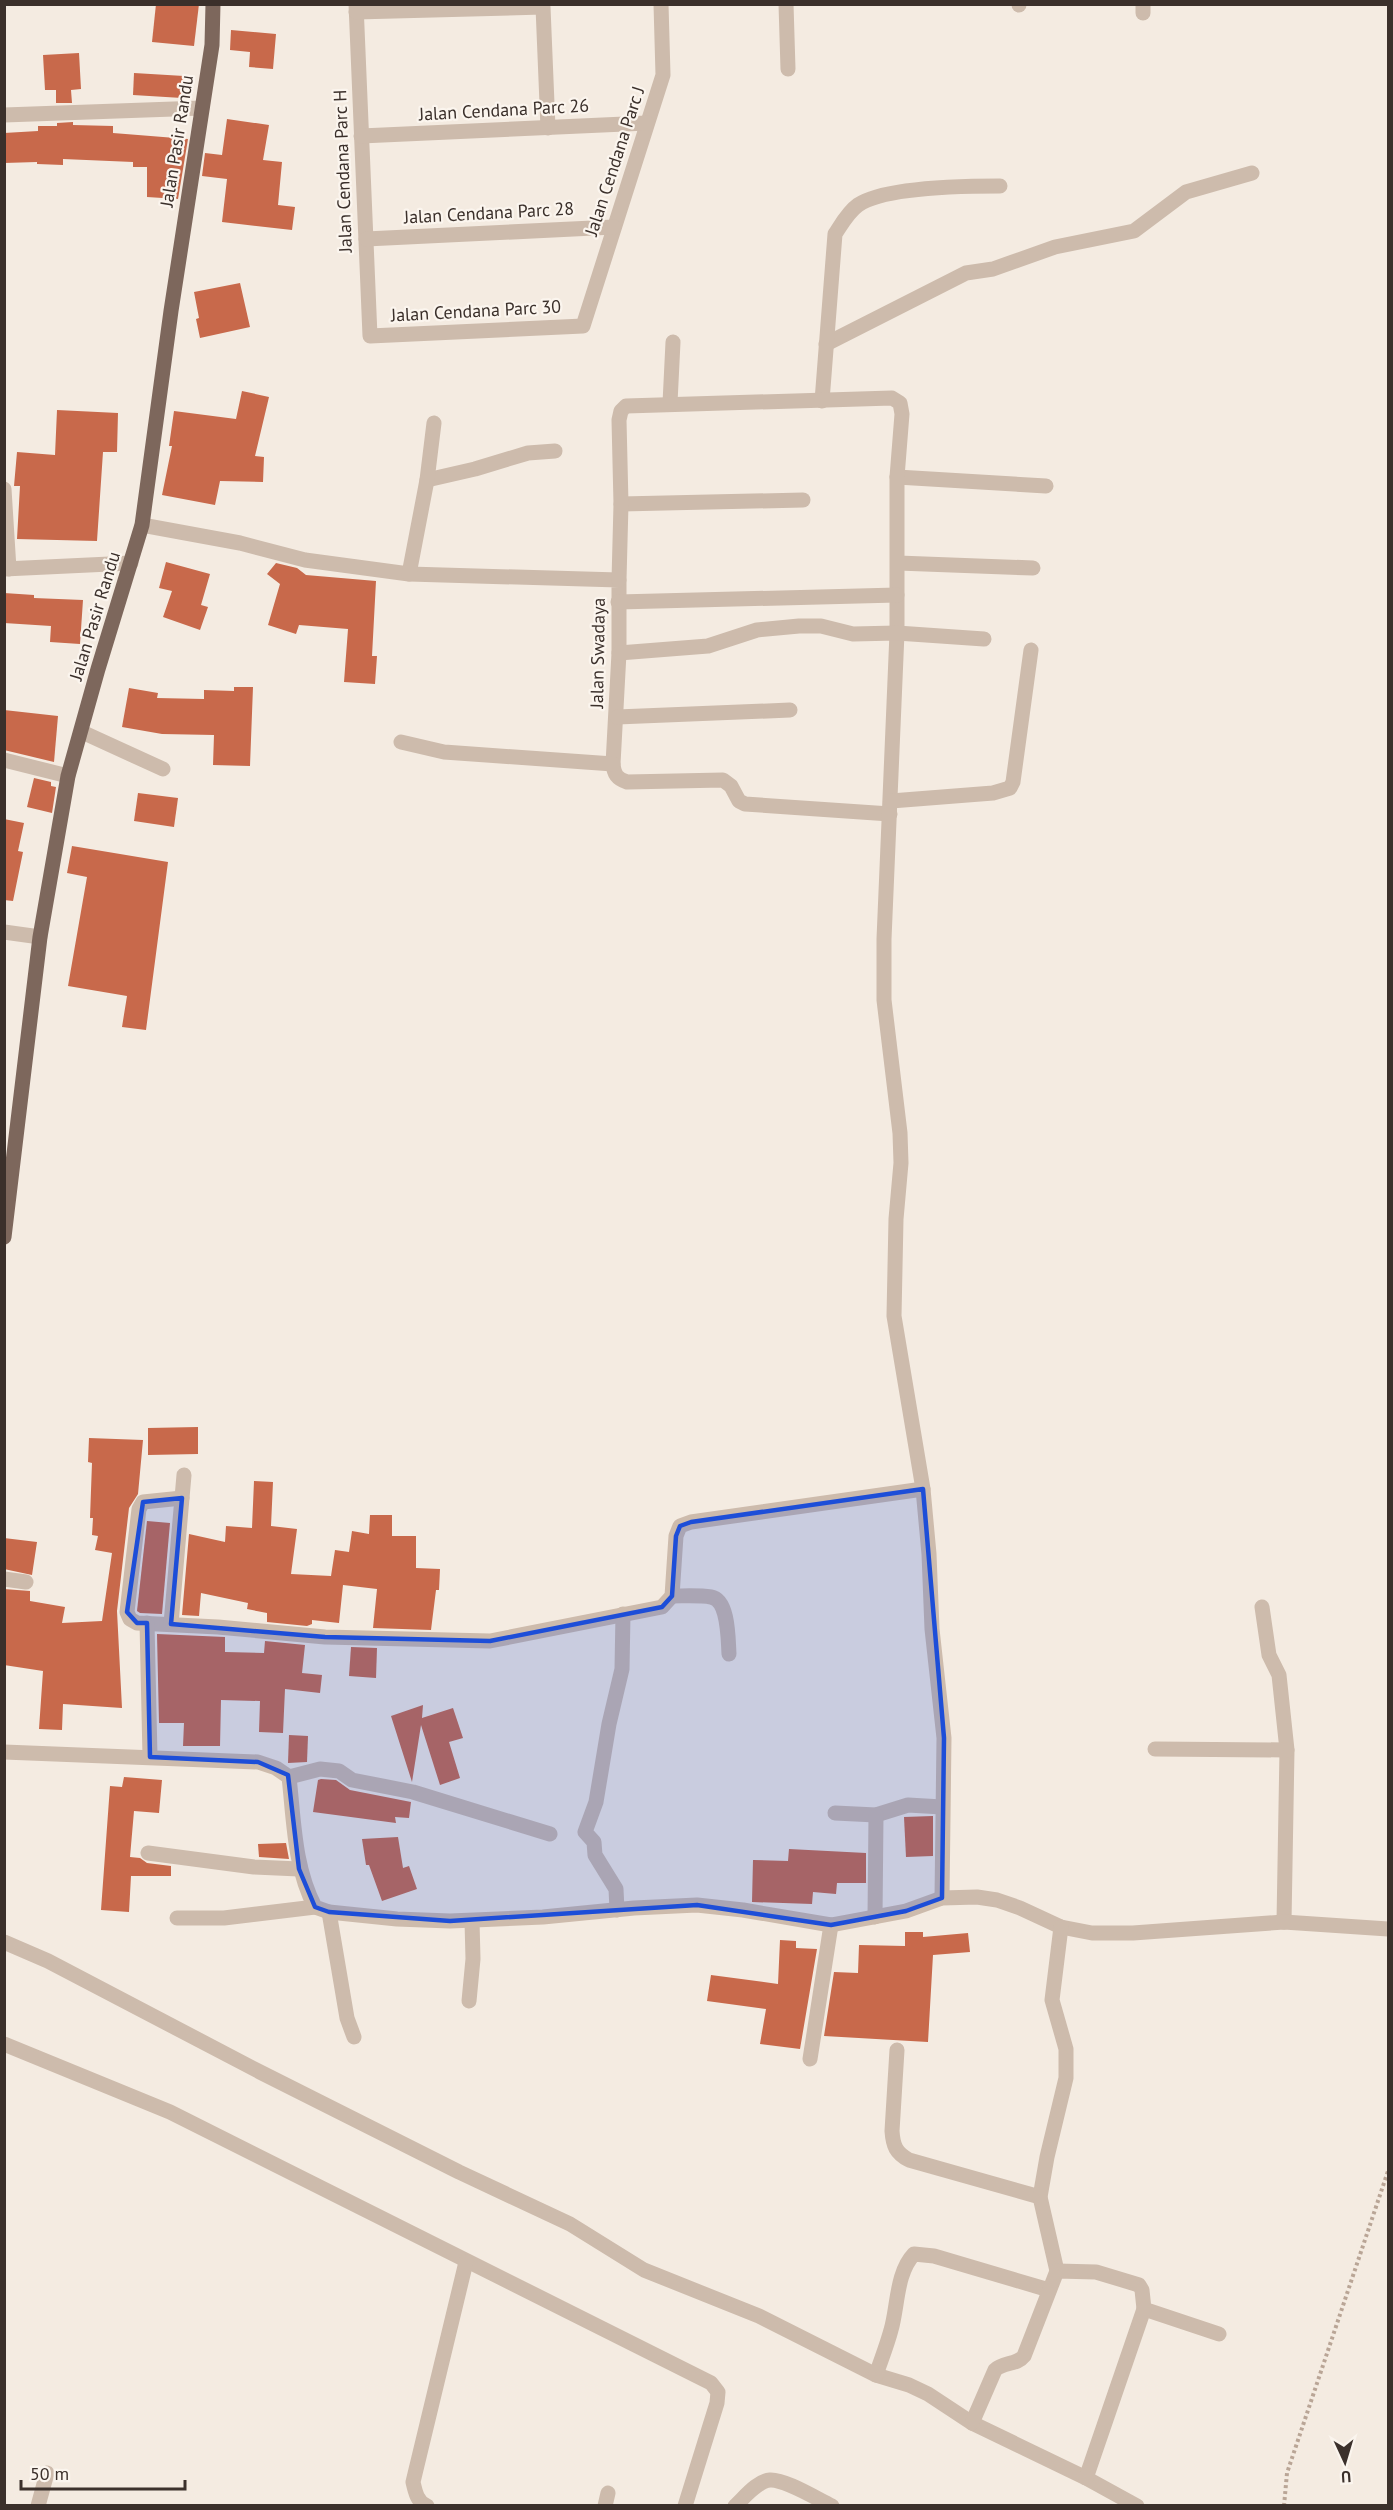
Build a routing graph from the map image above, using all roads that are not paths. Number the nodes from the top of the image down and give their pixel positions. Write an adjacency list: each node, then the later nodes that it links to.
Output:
1 (213, 4): 6 (main road, Jalan Pasir Randu)
2 (661, 4): 8 (street, Jalan Cendana Parc J)
3 (786, 4): 5 (street)
4 (356, 8): 9 (street); 10 (street, Jalan Cendana Parc H)
5 (788, 69)
6 (201, 108): 7 (street); 29 (main road, Jalan Pasir Randu)
7 (4, 115)
8 (647, 123): 9 (street, Jalan Cendana Parc 26); 13 (street, Jalan Cendana Parc J)
9 (548, 128): 10 (street, Jalan Cendana Parc 26)
10 (361, 136): 14 (street, Jalan Cendana Parc H)
11 (1252, 173): 18 (street)
12 (1000, 186): 18 (street)
13 (614, 227): 14 (street, Jalan Cendana Parc 28); 15 (street, Jalan Cendana Parc J)
14 (366, 239): 16 (street, Jalan Cendana Parc H)
15 (583, 326): 16 (street, Jalan Cendana Parc 30)
16 (369, 336)
17 (673, 342): 20 (street)
18 (826, 344): 19 (street)
19 (822, 401): 20 (street); 23 (street)
20 (670, 404): 28 (street)
21 (434, 423): 24 (street)
22 (555, 451): 24 (street)
23 (897, 477): 25 (street); 31 (street)
24 (427, 480): 34 (street)
25 (1046, 486)
26 (4, 489): 33 (street)
27 (803, 500): 28 (street)
28 (621, 504): 35 (street)
29 (142, 525): 30 (main road, Jalan Pasir Randu); 34 (street, Jalan Swadaya)
30 (131, 563): 33 (street); 44 (main road, Jalan Pasir Randu)
31 (898, 563): 32 (street); 36 (street)
32 (1033, 568)
33 (7, 569)
34 (410, 574): 35 (street, Jalan Swadaya)
35 (619, 580): 37 (street, Jalan Swadaya)
36 (897, 596): 37 (street); 38 (street)
37 (618, 602): 41 (street, Jalan Swadaya)
38 (897, 633): 39 (street); 41 (street); 50 (street)
39 (984, 639)
40 (1031, 650): 50 (street)
41 (619, 653): 43 (street, Jalan Swadaya)
42 (790, 710): 43 (street)
43 (617, 717): 47 (street, Jalan Swadaya)
44 (82, 732): 48 (street); 49 (main road, Jalan Pasir Randu)
45 (401, 742): 47 (street)
46 (4, 760): 49 (street)
47 (613, 764): 50 (street)
48 (163, 769)
49 (68, 776): 52 (main road, Jalan Pasir Randu)
50 (890, 808): 55 (street)
51 (4, 932): 52 (street)
52 (40, 937): 53 (main road, Jalan Pasir Randu)
53 (4, 1237)
54 (184, 1475): 56 (street)
55 (923, 1489): 59 (street); 70 (street)
56 (182, 1498): 62 (street); 63 (street)
57 (4, 1579): 58 (street)
58 (26, 1582)
59 (672, 1596): 61 (street); 64 (street)
60 (1262, 1607): 66 (street)
61 (623, 1614): 63 (street); 78 (street)
62 (147, 1623): 63 (street); 68 (street)
63 (171, 1624)
64 (729, 1654)
65 (1155, 1749): 66 (street)
66 (1287, 1750): 82 (street)
67 (4, 1752): 68 (street)
68 (150, 1757): 69 (street)
69 (289, 1777): 73 (street); 75 (street)
70 (942, 1807): 72 (street); 76 (street)
71 (835, 1813): 72 (street)
72 (876, 1815): 79 (street)
73 (550, 1834)
74 (148, 1853): 75 (street)
75 (299, 1869): 77 (street)
76 (942, 1898): 79 (street); 84 (street)
77 (322, 1910): 80 (street); 81 (street); 88 (street)
78 (617, 1910): 81 (street); 83 (street)
79 (875, 1917): 83 (street)
80 (177, 1918)
81 (472, 1921): 87 (street)
82 (1284, 1922): 84 (street); 85 (street)
83 (831, 1925): 91 (street)
84 (1061, 1927): 92 (street)
85 (1389, 1929)
86 (4, 1942): 98 (street)
87 (468, 2001)
88 (354, 2037)
89 (4, 2044): 93 (street)
90 (897, 2050): 92 (street)
91 (810, 2059)
92 (1040, 2198): 94 (street)
93 (466, 2262): 103 (street); 104 (street)
94 (1057, 2271): 95 (street); 96 (street)
95 (1049, 2290): 98 (street); 99 (street)
96 (1144, 2309): 97 (street); 101 (street)
97 (1219, 2334)
98 (876, 2375): 99 (street)
99 (972, 2423): 101 (street)
100 (47, 2473): 102 (street)
101 (1086, 2478): 107 (street)
102 (38, 2505)
103 (427, 2505)
104 (685, 2505)
105 (735, 2505): 106 (street)
106 (832, 2505)
107 (1137, 2505)

